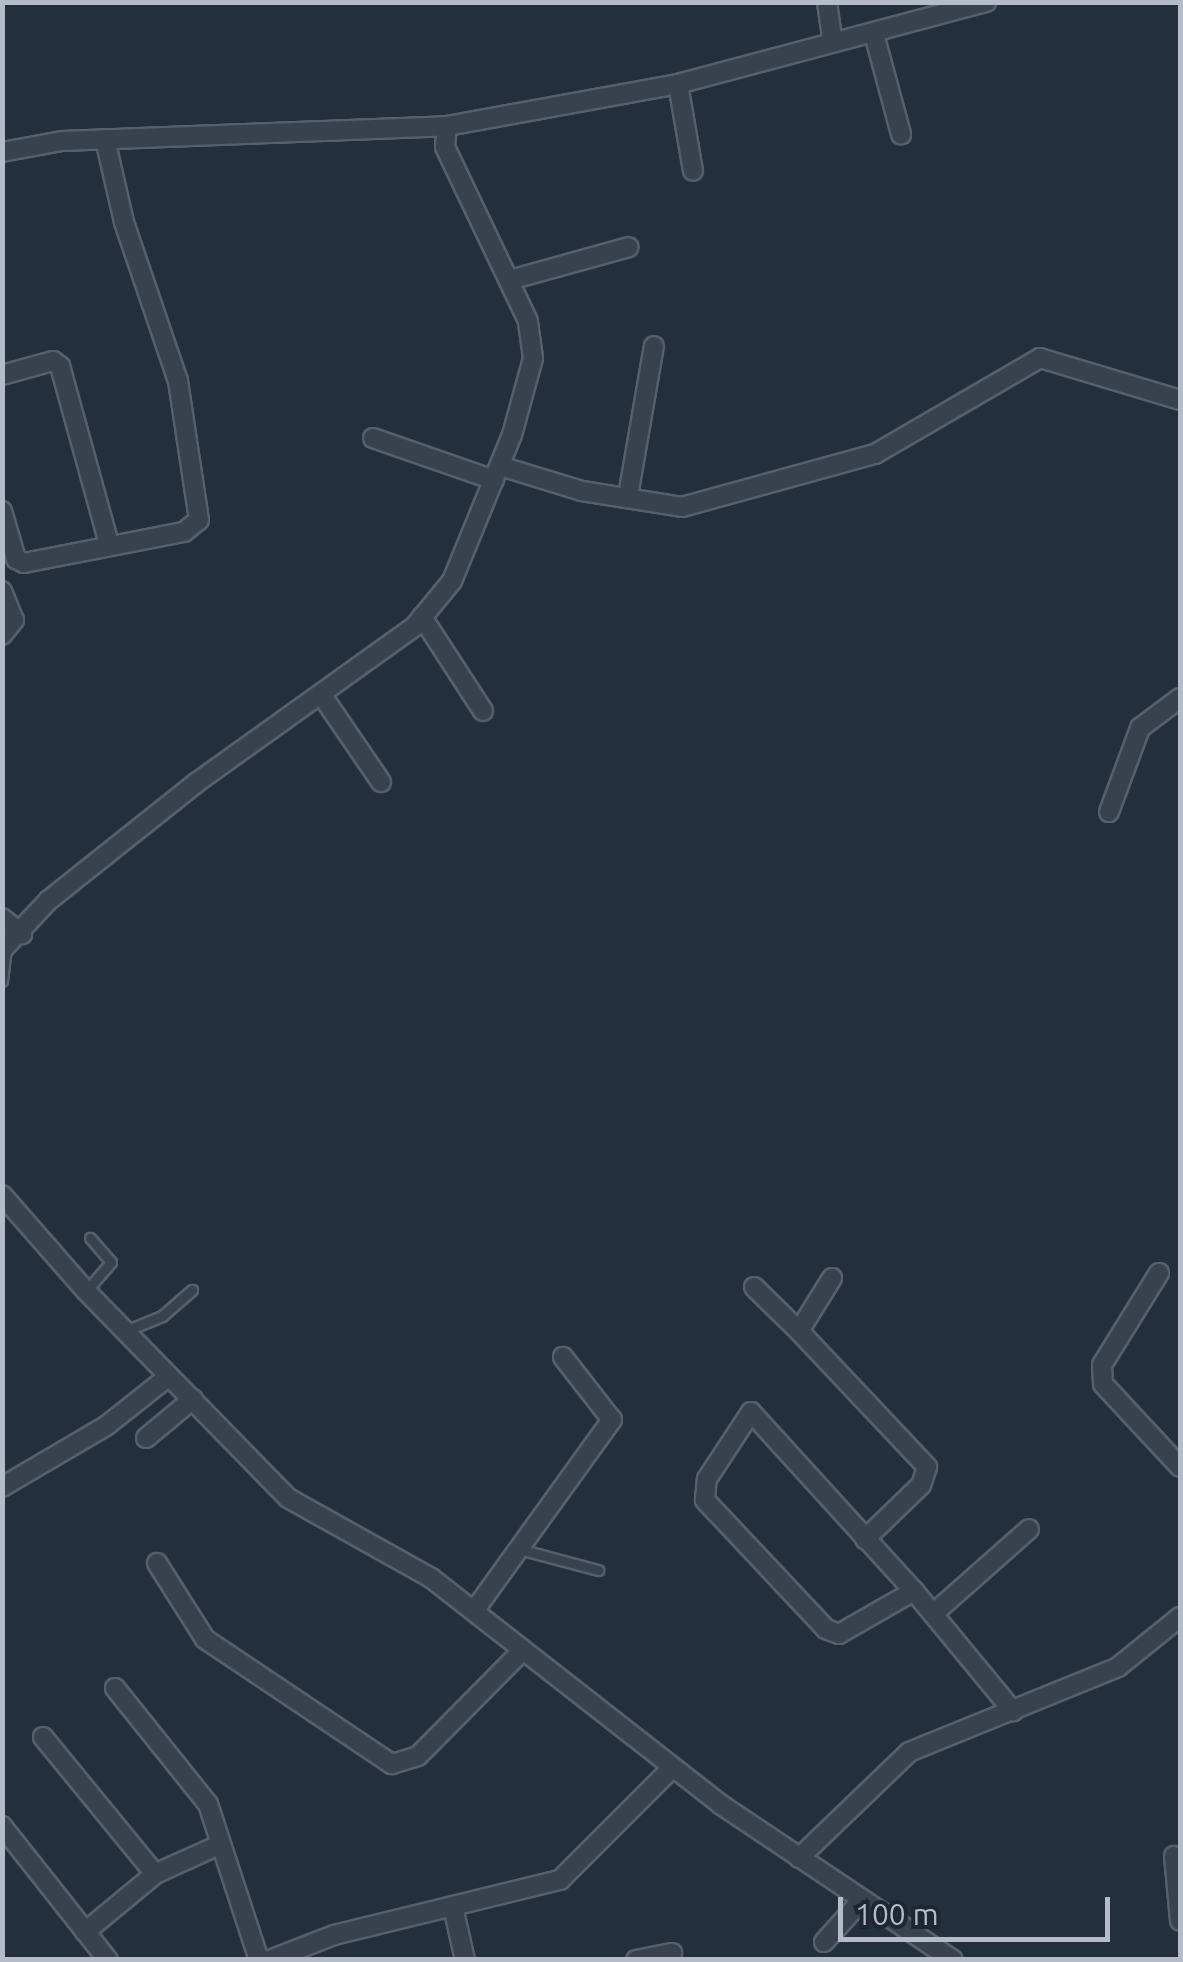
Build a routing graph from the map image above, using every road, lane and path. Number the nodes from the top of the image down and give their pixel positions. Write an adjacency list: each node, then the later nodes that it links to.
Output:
1 (827, 2): 4 (street)
2 (986, 2): 3 (street)
3 (874, 34): 4 (street); 7 (street)
4 (832, 38): 5 (street)
5 (678, 84): 6 (street); 10 (street)
6 (448, 126): 8 (street); 12 (street)
7 (901, 134)
8 (105, 139): 9 (street); 20 (street)
9 (2, 152)
10 (692, 171)
11 (629, 247): 12 (street)
12 (510, 280): 17 (street)
13 (654, 346): 18 (street)
14 (2, 375): 20 (street)
15 (1180, 400): 18 (street)
16 (373, 438): 17 (street)
17 (497, 473): 18 (street); 23 (street)
18 (628, 496)
19 (2, 511): 21 (street)
20 (108, 544): 21 (street)
21 (9, 564)
22 (2, 591): 24 (street)
23 (422, 617): 25 (street); 27 (street)
24 (2, 635)
25 (323, 697): 28 (street); 31 (street)
26 (1180, 698): 29 (street)
27 (482, 711)
28 (380, 782)
29 (1109, 812)
30 (2, 918): 31 (street)
31 (22, 934): 32 (street)
32 (4, 948): 33 (lane)
33 (2, 981)
34 (2, 1195): 40 (street)
35 (90, 1238): 40 (lane)
36 (1159, 1273): 47 (street)
37 (832, 1278): 42 (street)
38 (754, 1287): 42 (street)
39 (192, 1290): 41 (lane)
40 (86, 1292): 41 (street)
41 (124, 1331): 44 (street)
42 (799, 1331): 50 (street)
43 (563, 1357): 51 (street)
44 (169, 1376): 45 (street); 48 (street)
45 (193, 1399): 46 (street); 55 (street)
46 (146, 1438)
47 (1180, 1467)
48 (5, 1481)
49 (1028, 1529): 56 (street)
50 (865, 1538): 54 (street); 54 (street)
51 (518, 1548): 53 (lane); 55 (street)
52 (157, 1563): 58 (street)
53 (598, 1570)
54 (914, 1592): 56 (street)
55 (474, 1611): 58 (street)
56 (932, 1614): 60 (street)
57 (1180, 1617): 60 (street)
58 (522, 1650): 62 (street)
59 (115, 1688): 64 (street)
60 (1013, 1712): 66 (street)
61 (44, 1737): 67 (street)
62 (672, 1768): 66 (street); 69 (street)
63 (2, 1826): 71 (street)
64 (220, 1845): 67 (street); 75 (street)
65 (1174, 1856): 70 (street)
66 (800, 1858): 68 (street)
67 (155, 1874): 71 (street)
68 (862, 1900): 72 (street); 79 (street)
69 (453, 1907): 76 (street); 77 (street)
70 (1180, 1921)
71 (85, 1932): 74 (street)
72 (824, 1942)
73 (672, 1953): 78 (street)
74 (108, 1960)
75 (260, 1960)
76 (270, 1960)
77 (465, 1960)
78 (636, 1960)
79 (953, 1960)

